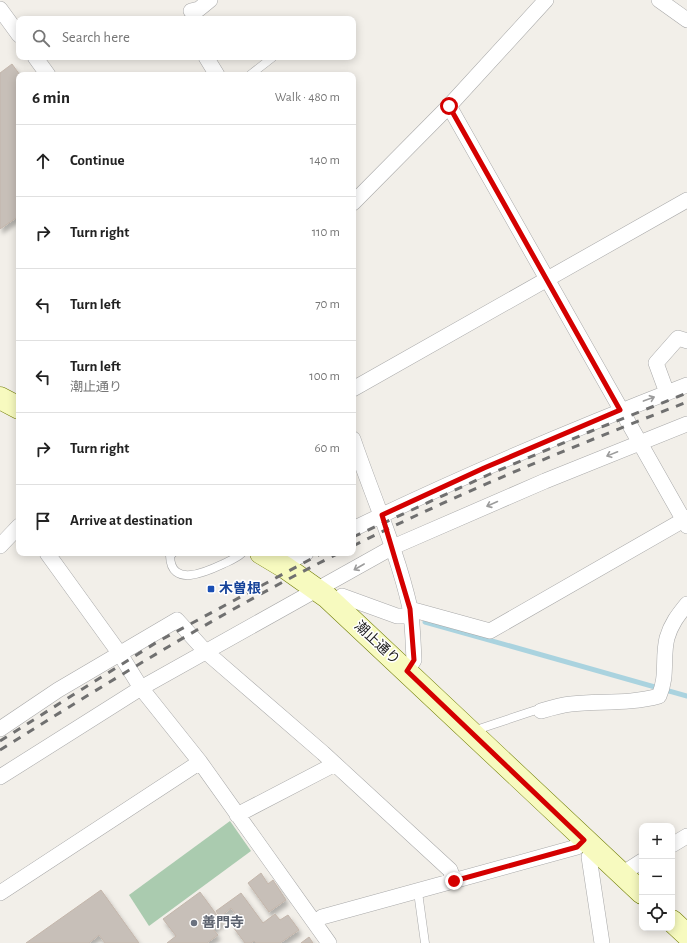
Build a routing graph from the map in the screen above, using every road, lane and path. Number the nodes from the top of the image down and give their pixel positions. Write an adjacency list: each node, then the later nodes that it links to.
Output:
1 (210, 0): 5 (street)
2 (546, 0): 14 (street)
3 (659, 0): 6 (street)
4 (0, 9): 7 (street)
5 (191, 10)
6 (687, 20)
7 (16, 31)
8 (37, 60): 11 (street)
9 (208, 60): 12 (street)
10 (269, 60): 13 (lane)
11 (46, 72)
12 (215, 72)
13 (254, 72)
14 (449, 106): 15 (street); 17 (street)
15 (356, 200)
16 (687, 200): 17 (street)
17 (547, 278): 20 (street); 24 (street)
18 (687, 341): 21 (street)
19 (687, 385): 21 (street)
20 (356, 387)
21 (668, 393): 24 (street, one-way to 21)
22 (0, 398): 23 (street)
23 (16, 406)
24 (620, 410): 26 (street); 28 (street)
25 (687, 424): 26 (street)
26 (639, 442): 29 (street); 33 (street, one-way to 33)
27 (356, 447): 28 (street)
28 (382, 515): 30 (street); 33 (street)
29 (686, 521): 43 (street)
30 (356, 528)
31 (16, 529): 32 (street)
32 (0, 546)
33 (393, 547): 40 (street, one-way to 40); 43 (street)
34 (49, 556): 45 (street)
35 (170, 556): 36 (lane)
36 (236, 556)
37 (265, 556): 39 (street, 潮止通り)
38 (300, 556): 39 (street)
39 (281, 565): 40 (street, 潮止通り)
40 (318, 591): 44 (street); 46 (street, 潮止通り)
41 (342, 596): 43 (street)
42 (687, 604): 48 (street)
43 (410, 613): 46 (street)
44 (205, 651): 45 (street); 47 (street); 52 (street)
45 (120, 654): 47 (street); 49 (street)
46 (407, 671): 50 (street, 潮止通り)
47 (141, 688): 51 (street); 53 (street)
48 (540, 710): 50 (lane)
49 (0, 729)
50 (473, 736): 57 (street, 潮止通り)
51 (200, 762): 54 (street); 63 (street)
52 (335, 764): 54 (street); 60 (street)
53 (0, 777)
54 (237, 815): 64 (street)
55 (687, 836): 56 (street)
56 (675, 843)
57 (589, 845): 59 (street, 潮止通り); 60 (street); 67 (street)
58 (639, 864): 59 (street)
59 (622, 876): 61 (street, 潮止通り)
60 (454, 881): 62 (street)
61 (639, 890)
62 (418, 892): 64 (street); 66 (lane)
63 (0, 893)
64 (315, 922): 65 (street)
65 (329, 943)
66 (424, 943)
67 (602, 943)

